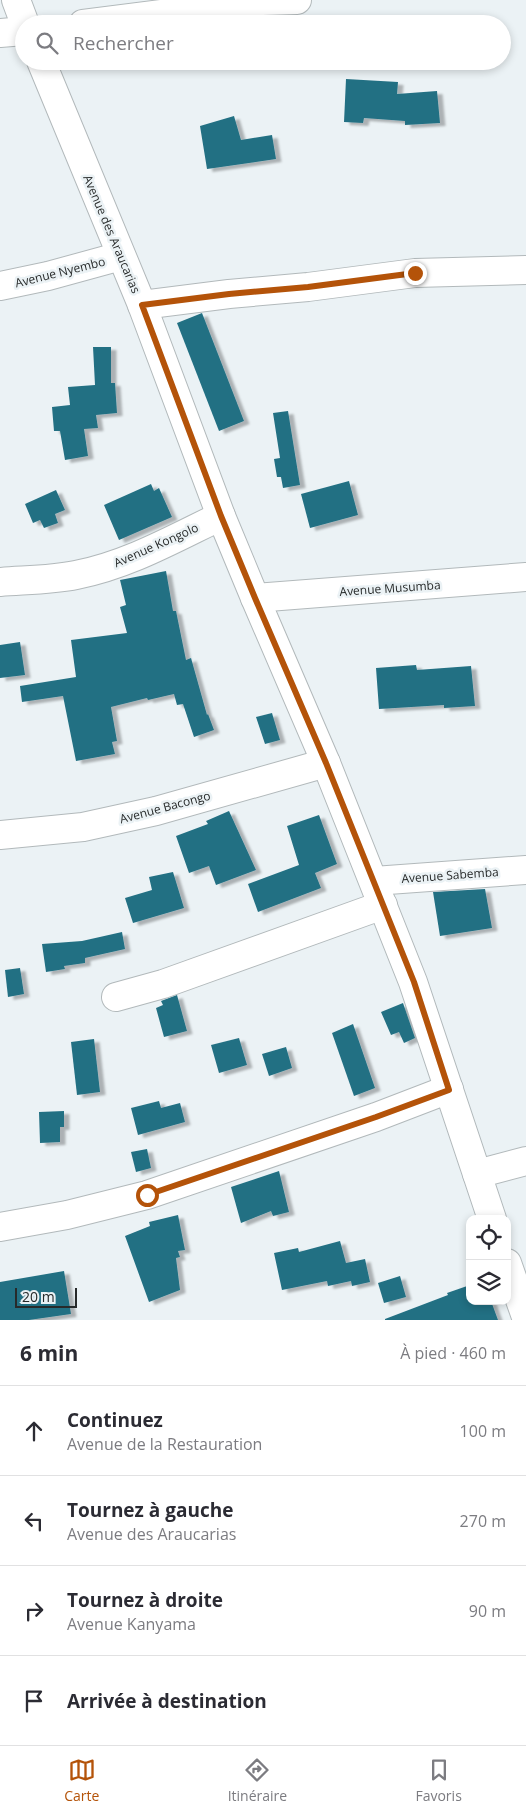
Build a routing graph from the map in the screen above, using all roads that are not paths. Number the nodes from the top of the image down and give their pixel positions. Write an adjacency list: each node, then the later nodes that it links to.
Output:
1 (16, 0): 4 (street)
2 (297, 0): 3 (street)
3 (262, 1): 5 (street)
4 (22, 15)
5 (153, 15)
6 (15, 32): 7 (street)
7 (0, 33)
8 (44, 70): 9 (street, Avenue des Araucarias)
9 (121, 256): 11 (street, Avenue Nyembo); 12 (street, Avenue des Araucarias)
10 (526, 270): 12 (street)
11 (0, 286)
12 (142, 305): 13 (street, Avenue des Araucarias)
13 (221, 516): 15 (street, Avenue Kongolo); 16 (street, Avenue des Araucarias)
14 (526, 577): 16 (street, Avenue Musumba)
15 (0, 582)
16 (255, 598): 17 (street, Avenue des Araucarias)
17 (326, 763): 18 (street, Avenue Bacongo); 20 (street, Avenue des Araucarias)
18 (0, 835)
19 (526, 870): 20 (street, Avenue Sabemba)
20 (378, 893): 21 (street, Avenue Sabemba); 22 (street, Avenue des Araucarias)
21 (116, 996)
22 (449, 1090): 24 (street, Avenue des Araucarias); 26 (street)
23 (526, 1161): 24 (street)
24 (477, 1174): 25 (street, Avenue des Araucarias)
25 (491, 1215)
26 (0, 1227)
27 (511, 1274): 28 (street)
28 (526, 1317)

